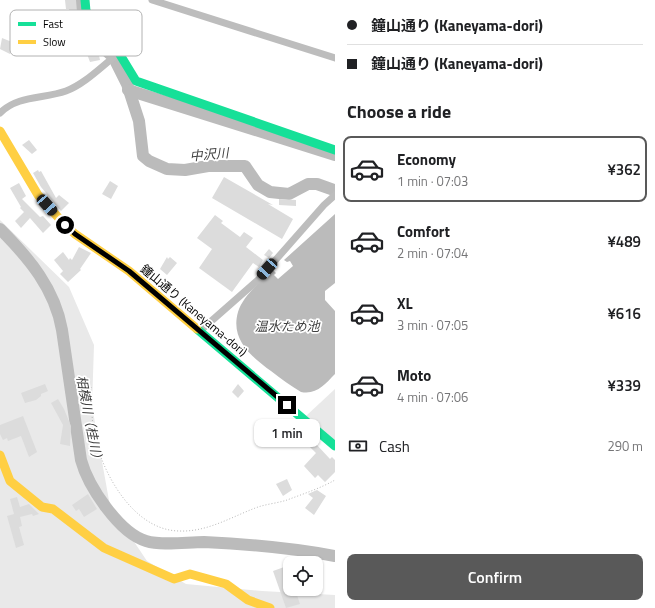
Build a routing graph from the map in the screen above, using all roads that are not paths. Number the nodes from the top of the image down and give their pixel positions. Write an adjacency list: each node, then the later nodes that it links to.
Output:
1 (85, 0): 3 (street)
2 (152, 0): 6 (street)
3 (86, 10)
4 (115, 56): 7 (street)
5 (121, 56): 9 (street)
6 (335, 58)
7 (0, 113)
8 (0, 131): 11 (street, 鐘山通り (Kaneyama-dori))
9 (335, 150)
10 (335, 195): 11 (street)
11 (200, 331): 12 (street, 鐘山通り (Kaneyama-dori))
12 (335, 446)
13 (0, 455): 14 (street)
14 (270, 608)

